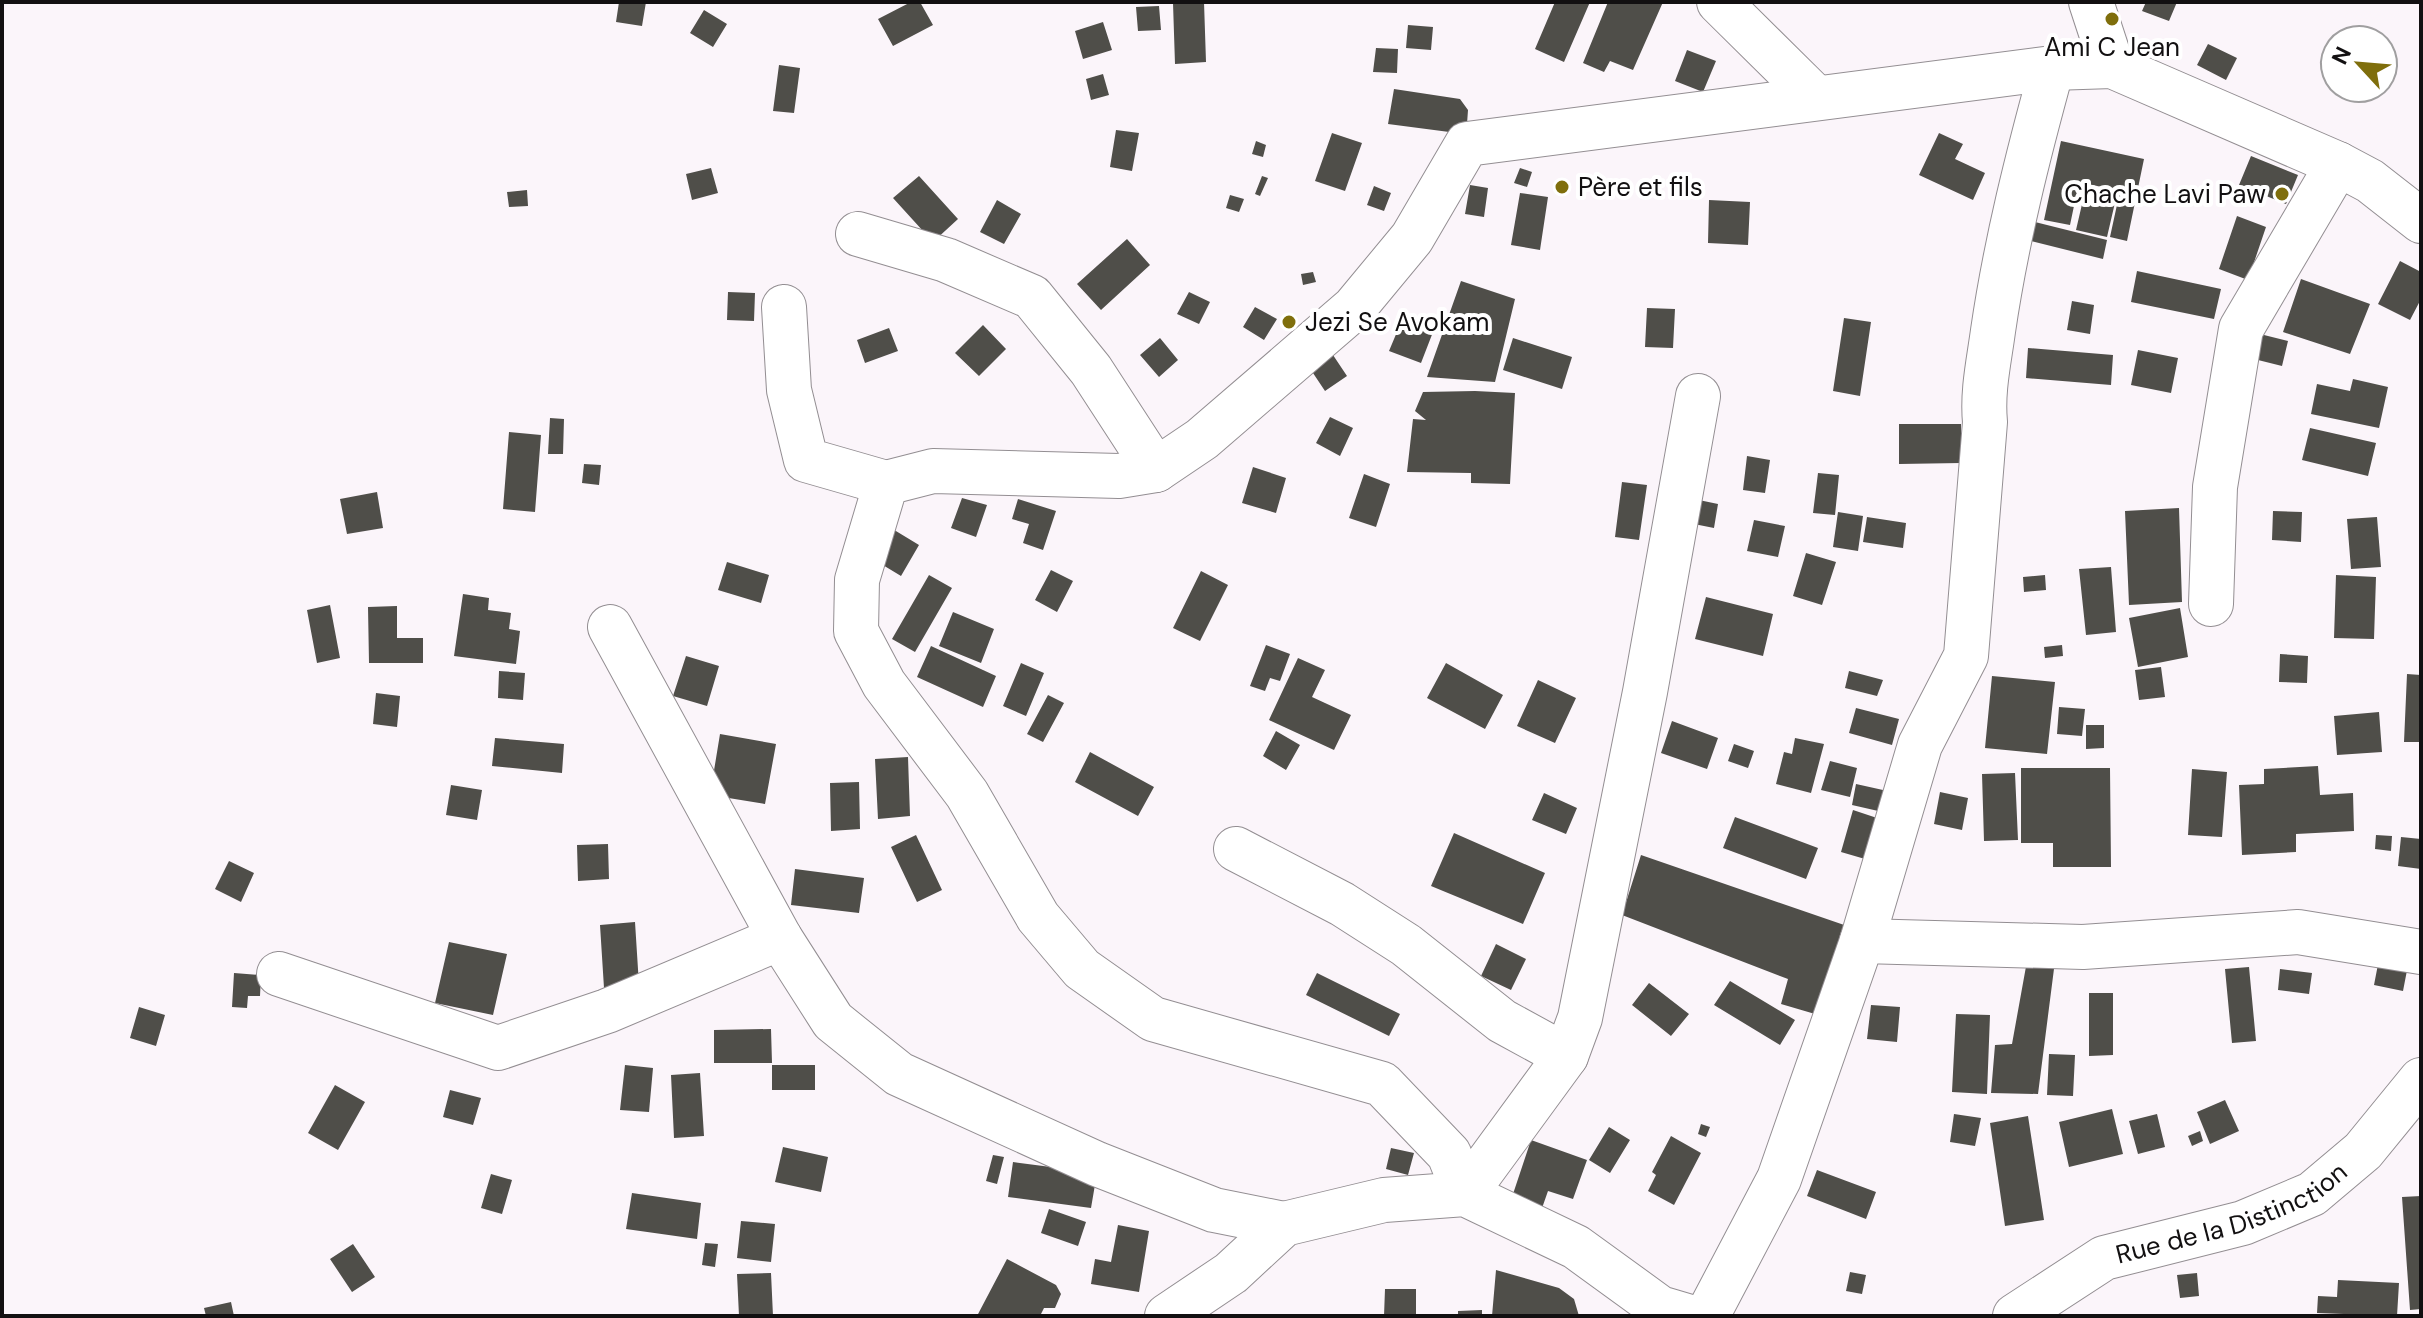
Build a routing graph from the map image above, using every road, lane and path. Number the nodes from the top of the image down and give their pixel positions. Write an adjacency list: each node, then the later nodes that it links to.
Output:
1 (1719, 2): 5 (street)
2 (2091, 2): 3 (street)
3 (2112, 66): 4 (street); 6 (street)
4 (2052, 68): 5 (street); 17 (street)
5 (1815, 97): 11 (street)
6 (2338, 164): 7 (street); 13 (street)
7 (2421, 221)
8 (858, 234): 11 (street)
9 (784, 307): 12 (street)
10 (1698, 396): 20 (street)
11 (1156, 470): 12 (street)
12 (886, 483): 22 (street)
13 (2211, 604)
14 (610, 627): 16 (street)
15 (1236, 849): 20 (street)
16 (780, 938): 19 (street); 23 (street)
17 (1862, 941): 18 (street); 28 (street)
18 (2421, 952)
19 (279, 974)
20 (1566, 1056): 22 (street)
21 (2421, 1080): 29 (street, Rue de la Distinction)
22 (1465, 1194): 23 (street); 25 (street)
23 (1284, 1224): 24 (street)
24 (1231, 1273): 26 (street); 27 (street)
25 (1668, 1313)
26 (1167, 1316)
27 (1230, 1316)
28 (1707, 1316)
29 (2015, 1316)

